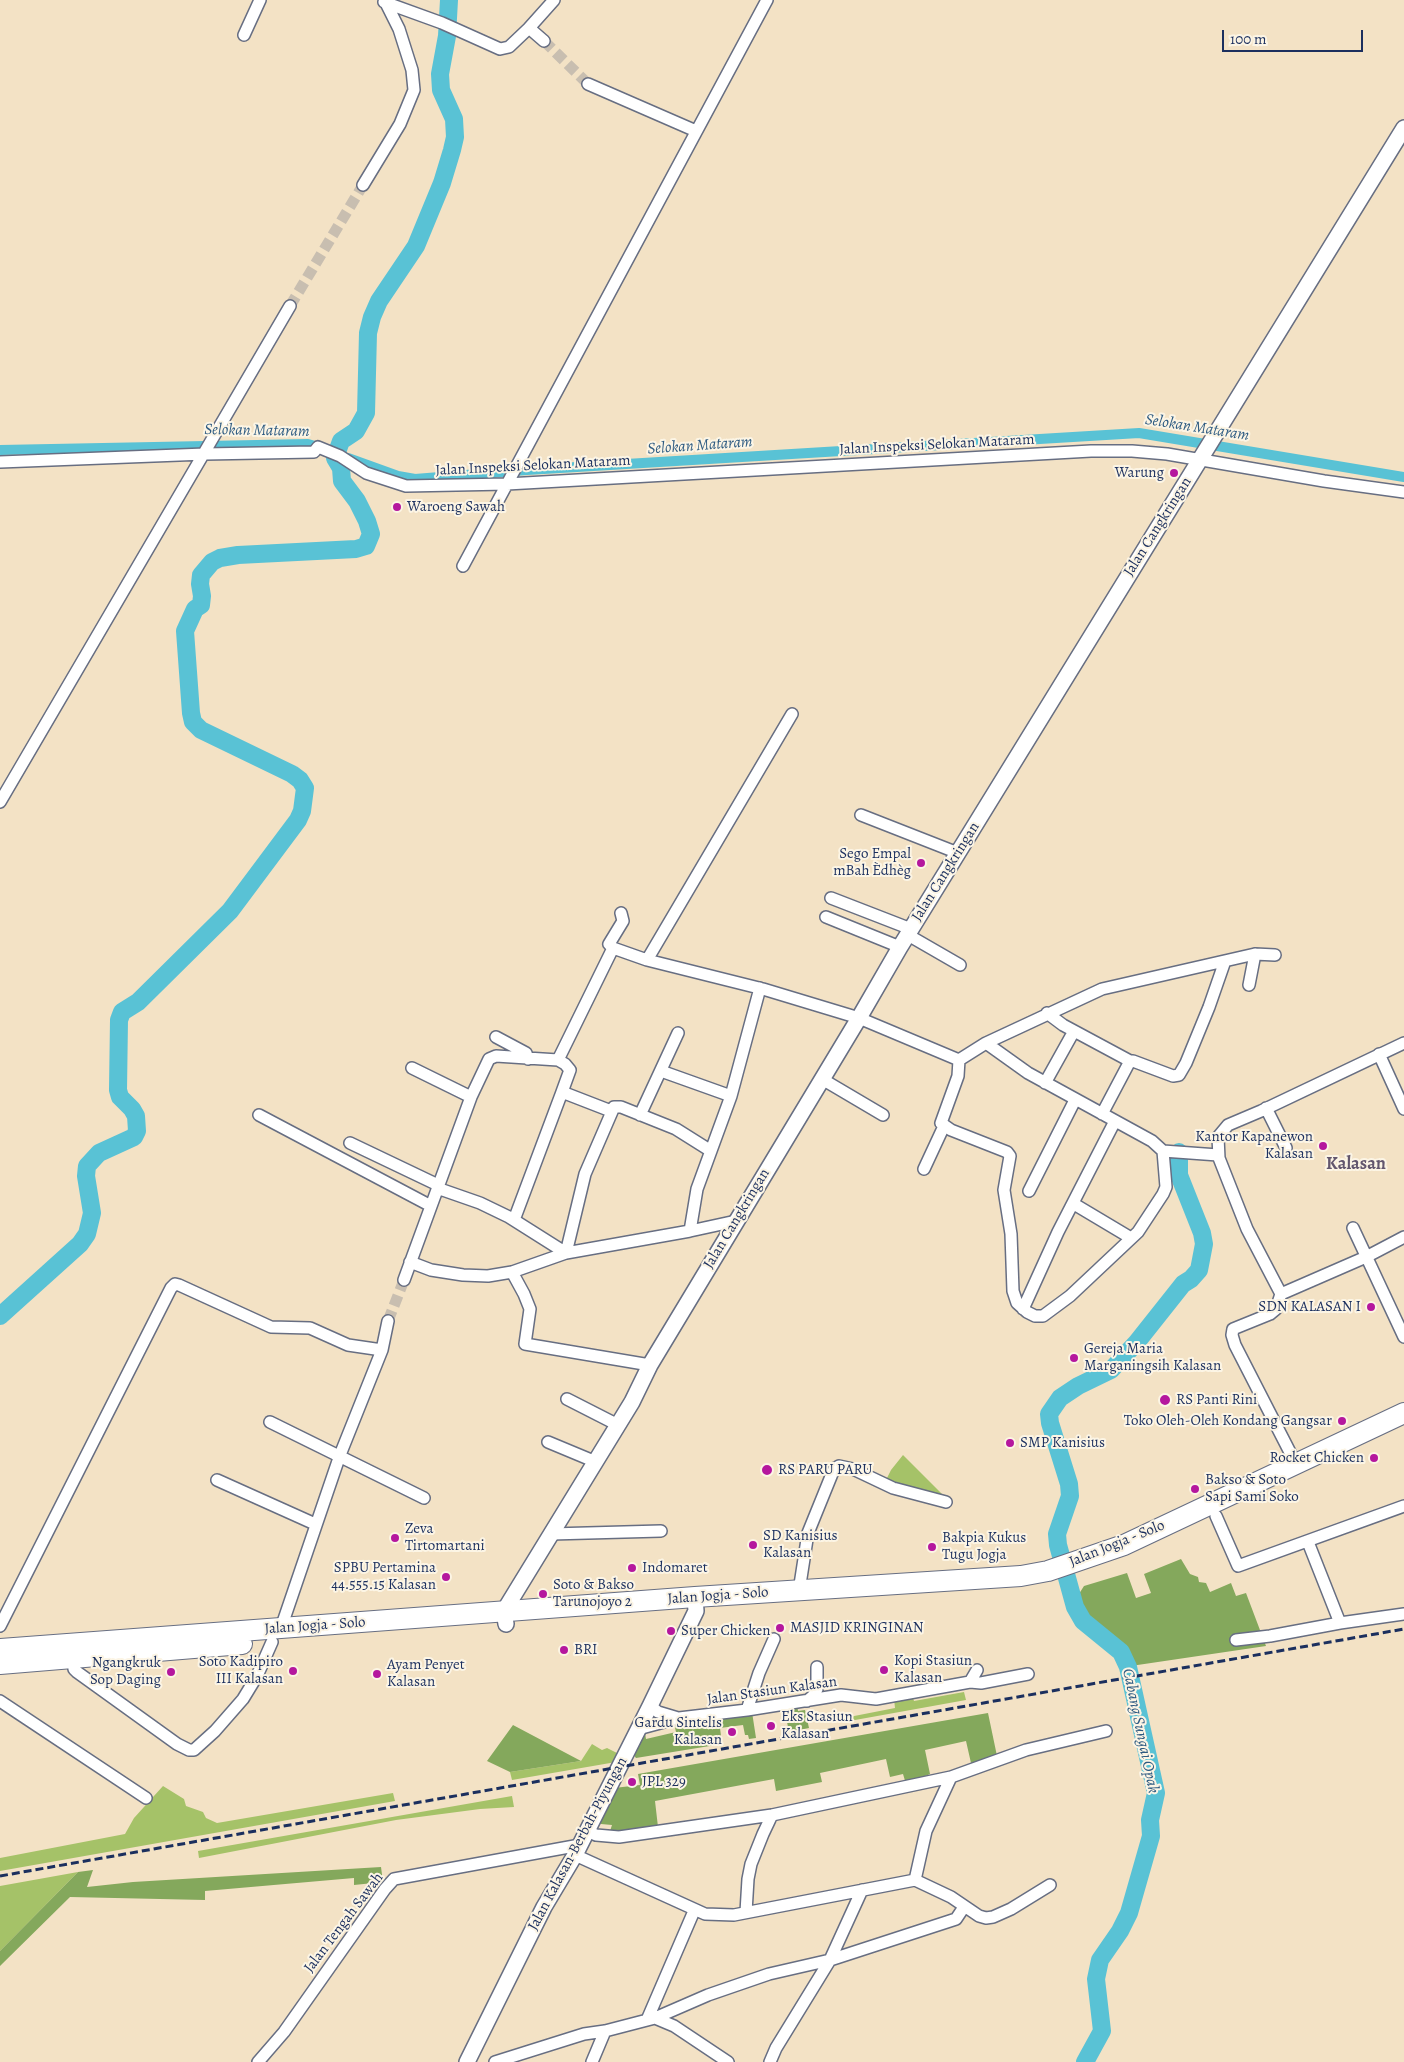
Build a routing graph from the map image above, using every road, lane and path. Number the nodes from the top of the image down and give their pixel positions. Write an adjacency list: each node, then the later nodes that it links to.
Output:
1 (260, 0): 6 (street)
2 (767, 0): 10 (street)
3 (383, 1): 5 (street); 11 (street)
4 (555, 1): 5 (street)
5 (529, 28): 7 (street)
6 (244, 35)
7 (544, 42)
8 (588, 84): 10 (street)
9 (1404, 128): 14 (main road, Jalan Cangkringan)
10 (696, 130): 16 (street)
11 (363, 185)
12 (290, 306): 13 (street)
13 (207, 448): 15 (street, Jalan Inspeksi Selokan Mataram); 16 (street, Jalan Inspeksi Selokan Mataram); 20 (street)
14 (1202, 457): 16 (street, Jalan Inspeksi Selokan Mataram); 17 (street, Jalan Inspeksi Selokan Mataram); 22 (main road, Jalan Cangkringan)
15 (0, 462)
16 (509, 480): 18 (street)
17 (1404, 492)
18 (463, 566)
19 (792, 714): 30 (street)
20 (0, 802)
21 (861, 815): 22 (street)
22 (958, 853): 26 (main road, Jalan Cangkringan)
23 (831, 898): 26 (street)
24 (620, 913): 27 (street)
25 (826, 917): 26 (street)
26 (906, 937): 32 (street); 36 (main road, Jalan Cangkringan)
27 (613, 948): 30 (street); 44 (street)
28 (1255, 954): 29 (street); 31 (street); 33 (street)
29 (1275, 955)
30 (647, 960): 34 (street)
31 (1225, 961): 35 (street); 46 (street)
32 (960, 965)
33 (1249, 985)
34 (760, 988): 36 (street); 52 (street)
35 (1047, 1013): 37 (street); 40 (street)
36 (859, 1018): 45 (street); 49 (main road, Jalan Cangkringan)
37 (1074, 1031): 46 (street); 50 (street)
38 (678, 1033): 48 (street)
39 (496, 1037): 43 (street)
40 (986, 1043): 45 (street); 50 (street)
41 (1404, 1043): 42 (street)
42 (1379, 1054): 55 (street); 56 (street)
43 (528, 1060): 44 (street); 53 (street)
44 (558, 1060): 51 (street)
45 (959, 1060): 63 (street)
46 (1130, 1061): 58 (street)
47 (412, 1068): 53 (street)
48 (661, 1071): 52 (street); 60 (street)
49 (822, 1079): 61 (street); 75 (main road, Jalan Cangkringan)
50 (1045, 1083): 54 (street)
51 (562, 1092): 57 (street); 74 (street)
52 (731, 1096): 66 (street)
53 (470, 1097): 70 (street)
54 (1075, 1100): 58 (street); 71 (street)
55 (1266, 1108): 65 (street); 68 (street)
56 (1404, 1109)
57 (611, 1111): 60 (street); 80 (street)
58 (1102, 1114): 62 (street)
59 (259, 1115): 73 (street)
60 (640, 1115): 66 (street)
61 (883, 1115)
62 (1115, 1121): 67 (street); 72 (street)
63 (944, 1126): 69 (street); 86 (street)
64 (350, 1143): 70 (street)
65 (1286, 1148)
66 (711, 1151): 77 (street)
67 (1164, 1151): 68 (street); 79 (street)
68 (1218, 1154): 85 (street)
69 (924, 1169)
70 (437, 1187): 73 (street); 74 (street)
71 (1030, 1191)
72 (1074, 1204): 79 (street); 86 (street)
73 (431, 1206): 82 (street)
74 (514, 1220): 80 (street)
75 (736, 1221): 77 (street); 91 (main road, Jalan Cangkringan)
76 (1353, 1228): 81 (street)
77 (690, 1231): 80 (street)
78 (1404, 1237): 81 (street)
79 (1131, 1238): 86 (street)
80 (566, 1253): 83 (street)
81 (1366, 1257): 85 (street); 87 (street)
82 (410, 1262): 83 (street); 84 (street)
83 (512, 1272): 91 (street)
84 (404, 1280)
85 (1281, 1294): 100 (street)
86 (1023, 1309)
87 (1399, 1310): 89 (street)
88 (388, 1321): 90 (street)
89 (1404, 1337)
90 (382, 1350): 98 (street); 117 (street)
91 (650, 1365): 95 (main road, Jalan Cangkringan)
92 (567, 1399): 95 (street)
93 (1404, 1413): 100 (highway, Jalan Jogja - Solo)
94 (270, 1422): 98 (street)
95 (618, 1425): 99 (main road, Jalan Cangkringan)
96 (1404, 1428): 105 (highway, Jalan Jogja - Solo)
97 (548, 1442): 99 (street)
98 (340, 1455): 102 (street); 106 (street)
99 (596, 1462): 108 (main road, Jalan Cangkringan)
100 (1296, 1464): 110 (highway, Jalan Jogja - Solo)
101 (217, 1480): 106 (street)
102 (424, 1498)
103 (946, 1502): 112 (street)
104 (1404, 1506): 109 (street)
105 (1216, 1516): 109 (street); 110 (highway, Jalan Jogja - Solo)
106 (315, 1524): 118 (street)
107 (660, 1531): 108 (street)
108 (551, 1534): 115 (main road, Jalan Cangkringan)
109 (1308, 1542): 116 (street)
110 (1090, 1564): 111 (highway, Jalan Jogja - Solo)
111 (1050, 1577): 112 (highway, Jalan Jogja - Solo); 113 (highway, Jalan Jogja - Solo)
112 (799, 1591): 113 (highway, Jalan Jogja - Solo)
113 (695, 1604): 115 (highway, Jalan Jogja - Solo); 130 (main road, Jalan Kalasan-Berbah-Piyungan)
114 (1404, 1614): 116 (street)
115 (505, 1618): 118 (highway, Jalan Jogja - Solo)
116 (1340, 1623): 120 (street)
117 (0, 1626)
118 (276, 1635): 121 (highway, Jalan Jogja - Solo); 122 (highway, Jalan Jogja - Solo); 122 (street)
119 (774, 1638): 131 (street)
120 (1236, 1640)
121 (0, 1649)
122 (73, 1658): 123 (highway, Jalan Jogja - Solo)
123 (0, 1664)
124 (817, 1667): 128 (street)
125 (977, 1670): 127 (street)
126 (1028, 1674): 127 (street, Jalan Stasiun Kalasan)
127 (970, 1682): 128 (street, Jalan Stasiun Kalasan)
128 (807, 1700): 131 (street, Jalan Stasiun Kalasan)
129 (0, 1701): 136 (street)
130 (650, 1706): 132 (street); 133 (main road, Jalan Kalasan-Berbah-Piyungan)
131 (748, 1710): 132 (street, Jalan Stasiun Kalasan)
132 (679, 1718): 133 (street, Jalan Stasiun Kalasan)
133 (638, 1729): 138 (main road, Jalan Kalasan-Berbah-Piyungan)
134 (1106, 1731): 135 (street)
135 (951, 1777): 137 (street); 140 (street)
136 (146, 1798)
137 (772, 1815): 138 (street); 145 (street)
138 (587, 1830): 139 (main road, Jalan Kalasan-Berbah-Piyungan)
139 (577, 1850): 144 (street); 149 (street, Jalan Tengah Sawah); 150 (main road, Jalan Kalasan-Berbah-Piyungan)
140 (915, 1880): 142 (street); 143 (street)
141 (1050, 1885): 143 (street)
142 (862, 1890): 145 (street); 146 (street)
143 (964, 1906): 146 (street)
144 (694, 1911): 145 (street); 147 (street)
145 (746, 1912)
146 (830, 1960): 147 (street); 154 (street)
147 (651, 2016): 148 (street); 153 (street)
148 (605, 2031): 151 (street); 152 (street)
149 (258, 2062)
150 (467, 2062)
151 (495, 2062)
152 (592, 2062)
153 (728, 2062)
154 (770, 2062)

